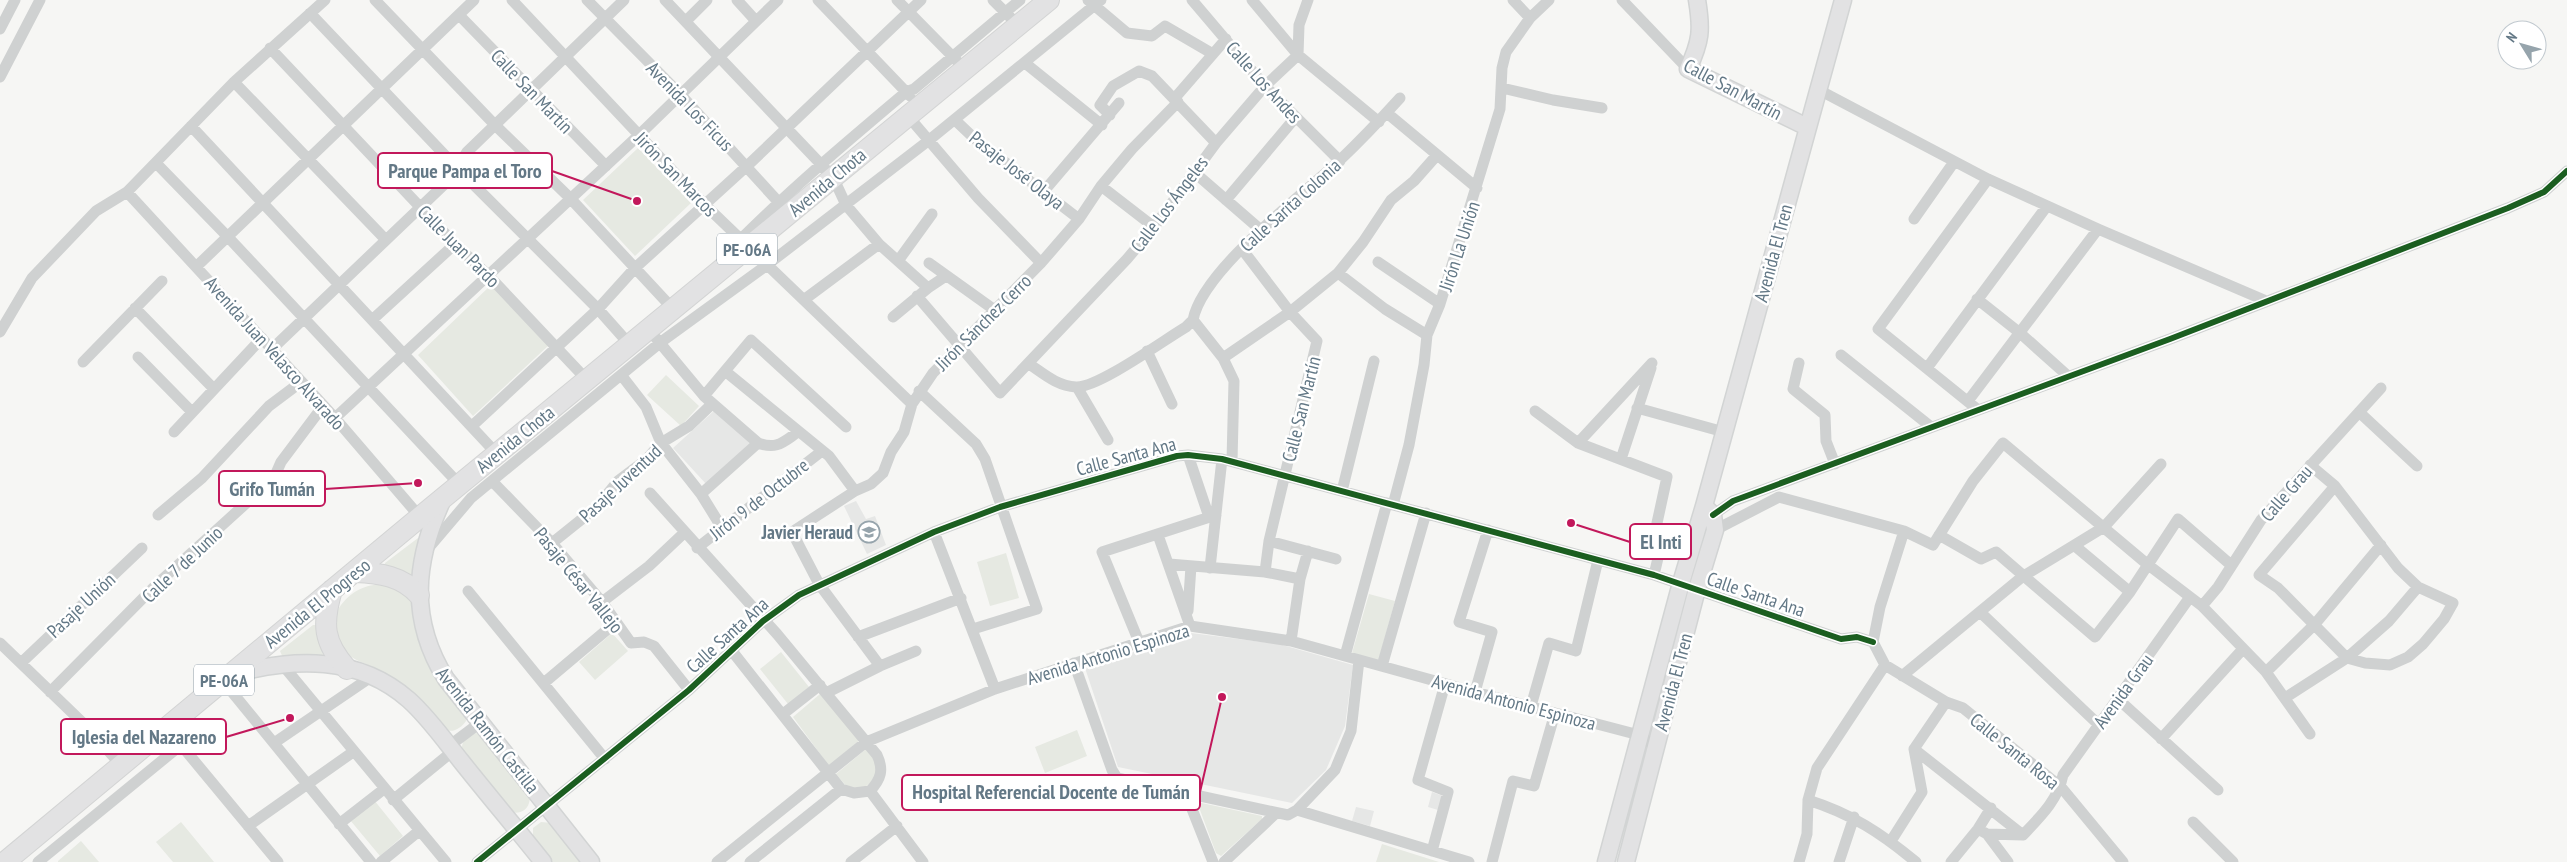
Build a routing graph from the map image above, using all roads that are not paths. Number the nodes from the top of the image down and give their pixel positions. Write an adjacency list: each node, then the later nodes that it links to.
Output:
1 (15, 0): 36 (street)
2 (40, 0): 48 (street)
3 (325, 0): 29 (street)
4 (375, 0): 39 (street)
5 (474, 0): 30 (street)
6 (512, 0): 43 (street, Jirón San Marcos)
7 (587, 0): 32 (street, Avenida Los Ficus)
8 (624, 0): 32 (street)
9 (665, 0): 34 (street)
10 (707, 0): 34 (street)
11 (737, 0): 35 (street)
12 (778, 0): 35 (street)
13 (818, 0): 40 (street)
14 (897, 0): 28 (street)
15 (921, 0): 28 (street)
16 (993, 0): 33 (street)
17 (1020, 0): 33 (street)
18 (1049, 0): 33 (highway, Avenida Chota / PE-06A)
19 (1192, 0): 37 (street, Calle Los Andes)
20 (1252, 0): 42 (street)
21 (1308, 0): 42 (street)
22 (1513, 0): 31 (street)
23 (1549, 0): 31 (street, Jirón La Unión)
24 (1622, 0): 47 (street, Calle San Martín)
25 (1697, 0): 47 (main road)
26 (1843, 0): 53 (main road, Avenida El Tren)
27 (1095, 2): 41 (street); 46 (street)
28 (908, 12): 40 (street); 45 (street)
29 (310, 13): 38 (street); 52 (street)
30 (458, 15): 39 (street); 54 (street, Calle San Martín)
31 (1530, 18): 51 (street, Jirón La Unión)
32 (605, 19): 43 (street); 56 (street, Avenida Los Ficus)
33 (1012, 19): 45 (highway, Avenida Chota / PE-06A)
34 (686, 21): 44 (street)
35 (756, 21): 44 (street)
36 (0, 29)
37 (1226, 39): 41 (street, Jirón Sánchez Cerro); 50 (street, Calle Los Andes)
38 (270, 48): 49 (street); 70 (street, Calle Juan Pardo)
39 (424, 49): 52 (street); 67 (street)
40 (867, 51): 55 (street); 72 (street)
41 (1213, 54): 58 (street, Jirón Sánchez Cerro)
42 (1298, 55): 50 (street, Calle Los Ángeles); 66 (street)
43 (565, 56): 54 (street); 73 (street, Jirón San Marcos)
44 (719, 56): 56 (street); 72 (street)
45 (958, 63): 55 (street); 61 (highway, Avenida Chota / PE-06A)
46 (1025, 63): 65 (street); 68 (street)
47 (1688, 69): 71 (main road, Calle San Martín)
48 (0, 77)
49 (234, 82): 69 (street); 77 (street)
50 (1266, 86): 64 (street, Calle Los Andes); 75 (street, Calle Los Ángeles)
51 (1502, 88): 60 (street); 89 (street, Jirón La Unión)
52 (383, 89): 70 (street); 83 (street)
53 (1819, 90): 71 (main road, Avenida El Tren); 79 (street)
54 (532, 91): 67 (street); 81 (street, Calle San Martín)
55 (906, 92): 61 (street); 84 (street)
56 (680, 94): 73 (street); 82 (street, Avenida Los Ficus)
57 (1400, 98): 62 (street, Calle Sarita Colonia)
58 (1176, 100): 63 (street); 75 (street); 88 (street, Jirón Sánchez Cerro)
59 (1119, 103): 63 (street)
60 (1602, 108)
61 (914, 111): 74 (street); 84 (highway, Avenida Chota / PE-06A)
62 (1387, 113): 66 (street, Calle Sarita Colonia); 76 (street)
63 (1110, 115): 68 (street)
64 (1295, 118): 78 (street, Calle Los Andes); 93 (street)
65 (955, 120): 74 (street); 90 (street, Pasaje José Olaya)
66 (1379, 122): 78 (street, Calle Sarita Colonia)
67 (495, 125): 83 (street); 92 (street)
68 (1102, 125): 90 (street)
69 (191, 126): 80 (street); 95 (street)
70 (345, 126): 77 (street); 98 (street, Calle Juan Pardo)
71 (1807, 127): 185 (main road, Avenida El Tren)
72 (787, 128): 82 (street); 84 (street)
73 (639, 135): 81 (street); 94 (street, Jirón San Marcos)
74 (928, 142): 96 (street); 116 (street)
75 (1216, 143): 86 (street, Calle Los Ángeles)
76 (1437, 155): 89 (street); 120 (street)
77 (309, 160): 95 (street); 108 (street)
78 (1340, 161): 105 (street, Calle Sarita Colonia)
79 (1954, 162): 87 (street); 102 (street)
80 (156, 163): 91 (street); 106 (street)
81 (606, 166): 92 (street)
82 (747, 166): 94 (street); 99 (street, Avenida Los Ficus)
83 (458, 169): 98 (street); 107 (street)
84 (827, 170): 96 (street); 99 (highway, Avenida Chota / PE-06A)
85 (2567, 171): 129 (street)
86 (1194, 172): 93 (street); 103 (street, Calle Los Ángeles)
87 (1988, 179): 97 (street); 158 (street)
88 (1101, 186): 101 (street, Jirón Sánchez Cerro); 103 (street)
89 (1477, 188): 130 (street, Jirón La Unión)
90 (1044, 191): 101 (street, Pasaje José Olaya)
91 (127, 192): 118 (street, Avenida Juan Velasco Alvarado); 140 (street)
92 (570, 198): 107 (street); 119 (street)
93 (1226, 200): 105 (street)
94 (704, 204): 110 (street, Jirón San Marcos); 119 (street)
95 (263, 205): 106 (street); 124 (street)
96 (846, 205): 111 (street); 117 (street)
97 (2047, 206): 104 (street); 128 (street)
98 (420, 207): 108 (street); 109 (street, Calle Juan Pardo)
99 (784, 207): 110 (highway, Avenida Chota / PE-06A)
100 (932, 214): 113 (street)
101 (1079, 219): 116 (street, Jirón Sánchez Cerro)
102 (1914, 219)
103 (1154, 227): 157 (street, Calle Los Ángeles)
104 (2098, 229): 129 (street); 141 (street)
105 (1262, 231): 112 (street, Calle Sarita Colonia)
106 (228, 237): 118 (street); 137 (street)
107 (527, 238): 121 (street); 132 (street)
108 (386, 240): 124 (street)
109 (455, 244): 121 (street, Calle Juan Pardo); 138 (street)
110 (744, 244): 117 (street, Jirón San Marcos); 133 (highway, Avenida Chota / PE-06A)
111 (879, 244): 113 (street); 127 (street)
112 (1242, 249): 135 (street, Calle San Martín); 139 (street, Calle Sarita Colonia)
113 (898, 262): 125 (street)
114 (1378, 262): 130 (street)
115 (929, 263): 122 (street)
116 (1041, 263): 134 (street, Jirón Sánchez Cerro)
117 (768, 265): 127 (street, Jirón San Marcos); 143 (street)
118 (197, 266): 144 (street, Avenida Juan Velasco Alvarado)
119 (635, 268): 132 (street); 133 (street)
120 (1338, 272): 135 (street); 142 (street)
121 (488, 275): 146 (street, Calle Juan Pardo); 150 (street)
122 (946, 276): 125 (street); 134 (street)
123 (162, 281): 131 (street)
124 (339, 285): 137 (street); 138 (street)
125 (928, 288): 126 (street)
126 (917, 296): 136 (street); 147 (street)
127 (805, 299): 171 (street, Jirón San Marcos)
128 (1977, 299): 141 (street); 158 (street)
129 (2264, 300): 161 (street)
130 (1440, 304): 142 (street, Jirón La Unión)
131 (135, 308): 155 (street); 167 (street)
132 (598, 309): 145 (street); 146 (street)
133 (674, 310): 143 (highway, Avenida Chota / PE-06A)
134 (996, 312): 147 (street, Jirón Sánchez Cerro)
135 (1290, 312): 153 (street); 199 (street, Calle San Martín)
136 (893, 317)
137 (304, 318): 148 (street); 164 (street)
138 (372, 320): 150 (street)
139 (1193, 320): 149 (street); 153 (street)
140 (0, 332)
141 (2020, 333): 161 (street); 170 (street)
142 (1427, 335): 208 (street, Jirón La Unión)
143 (655, 336): 145 (highway, Avenida Chota / PE-06A); 160 (street); 169 (street)
144 (262, 338): 148 (street, Avenida Juan Velasco Alvarado); 167 (street)
145 (630, 345): 162 (highway, Avenida Chota / PE-06A)
146 (557, 346): 162 (street, Calle Juan Pardo); 180 (street)
147 (959, 347): 157 (street, Calle Los Ángeles); 168 (street, Jirón Sánchez Cerro)
148 (272, 349): 163 (street, Avenida Juan Velasco Alvarado)
149 (1147, 351): 165 (street); 172 (street)
150 (405, 354): 164 (street); 180 (street)
151 (1841, 355): 181 (street)
152 (138, 357): 177 (street)
153 (1223, 358): 194 (street)
154 (1374, 361): 204 (street)
155 (83, 362)
156 (1799, 362): 195 (street)
157 (1029, 364): 165 (street)
158 (1927, 368): 170 (street)
159 (725, 371): 169 (street, Pasaje Juventud); 182 (street, Pasaje Juventud); 184 (street, Jirón 9 de Octubre)
160 (622, 376): 187 (street); 200 (street)
161 (2068, 376): 175 (street)
162 (587, 380): 191 (highway, Avenida Chota / PE-06A)
163 (300, 382): 173 (street, Avenida Juan Velasco Alvarado); 211 (street)
164 (368, 386): 179 (street); 201 (street)
165 (1077, 387): 186 (street)
166 (2381, 388): 178 (street, Calle Grau)
167 (214, 389): 177 (street)
168 (919, 390): 171 (street, Jirón Sánchez Cerro); 209 (street)
169 (708, 400): 187 (street, Pasaje Juventud); 188 (street)
170 (1968, 401): 175 (street)
171 (912, 404): 203 (street, Jirón Sánchez Cerro)
172 (1172, 404)
173 (323, 406): 179 (street, Avenida Juan Velasco Alvarado); 288 (street, Calle 7 de Junio)
174 (1637, 408): 185 (street); 189 (street); 193 (street)
175 (1977, 409): 181 (street)
176 (1535, 411): 189 (street)
177 (192, 412): 183 (street)
178 (2359, 412): 197 (street, Calle Grau); 198 (street)
179 (335, 418): 212 (street, Avenida Juan Velasco Alvarado)
180 (472, 426): 191 (street)
181 (1930, 426): 195 (street)
182 (846, 427)
183 (174, 432)
184 (798, 432): 188 (street); 190 (street, Jirón 9 de Octubre)
185 (1724, 432): 214 (main road, Avenida El Tren)
186 (1108, 440)
187 (662, 443): 206 (street); 224 (street, Pasaje Juventud)
188 (758, 443): 206 (street)
189 (1578, 444): 193 (street)
190 (822, 451): 203 (street, Jirón 9 de Octubre); 216 (street, Jirón 9 de Octubre)
191 (497, 454): 201 (highway, Avenida Chota / PE-06A)
192 (1188, 455): 194 (street, Calle Santa Ana); 209 (street, Calle Santa Ana); 213 (street)
193 (1621, 459): 240 (street)
194 (1227, 460): 199 (street, Calle Santa Ana); 213 (street)
195 (1835, 464): 214 (street)
196 (2161, 464): 215 (street)
197 (2310, 465): 202 (street); 235 (street, Calle Grau)
198 (2417, 466)
199 (1285, 475): 204 (street, Calle Santa Ana); 223 (street)
200 (492, 481): 224 (street, Pasaje César Vallejo); 230 (street)
201 (459, 484): 207 (highway, Avenida Chota / PE-06A)
202 (2335, 486): 225 (street); 259 (street)
203 (855, 491): 244 (street, Jirón Sánchez Cerro)
204 (1342, 491): 208 (street, Calle Santa Ana)
205 (650, 493): 220 (street)
206 (701, 494): 216 (street)
207 (443, 498): 212 (highway, Avenida El Progreso / PE-06A); 230 (main road, Avenida Ramón Castilla)
208 (1390, 504): 210 (street, Calle Santa Ana); 269 (street, Jirón La Unión)
209 (1000, 506): 219 (street, Calle Santa Ana); 260 (street)
210 (1426, 513): 217 (street, Calle Santa Ana); 277 (street)
211 (158, 515)
212 (420, 516): 238 (highway, Avenida El Progreso / PE-06A)
213 (1212, 516): 221 (street); 237 (street)
214 (1711, 517): 218 (street); 243 (main road, Avenida El Tren); 246 (main road, Avenida El Tren)
215 (2104, 527): 222 (street); 226 (street); 234 (street)
216 (722, 528): 228 (street, Jirón 9 de Octubre)
217 (1488, 530): 232 (street, Calle Santa Ana); 289 (street)
218 (1904, 531): 222 (street); 264 (street)
219 (934, 532): 244 (street, Calle Santa Ana); 252 (street)
220 (684, 533): 228 (street); 253 (street)
221 (1158, 535): 233 (street); 263 (street)
222 (1939, 535): 241 (street)
223 (1269, 541): 229 (street); 239 (street)
224 (552, 543): 253 (street, Pasaje César Vallejo)
225 (2381, 545): 245 (street); 259 (street)
226 (2075, 546): 241 (street); 249 (street)
227 (142, 548): 272 (street, Pasaje Unión)
228 (697, 548): 257 (street)
229 (1308, 552): 231 (street); 242 (street)
230 (424, 555): 250 (main road, Avenida Ramón Castilla)
231 (1336, 559)
232 (1598, 560): 240 (street, Calle Santa Ana); 293 (street)
233 (1169, 564): 236 (street); 256 (street)
234 (2147, 564): 235 (street); 249 (street); 251 (street)
235 (2231, 565): 254 (street, Calle Grau)
236 (1191, 566): 237 (street); 256 (street)
237 (1210, 568): 239 (street)
238 (355, 572): 247 (highway, Avenida El Progreso / PE-06A); 250 (highway)
239 (1265, 572): 242 (street)
240 (1654, 575): 243 (street, Calle Santa Ana)
241 (2022, 577): 249 (street); 255 (street)
242 (1300, 579): 262 (street)
243 (1681, 583): 246 (street, Calle Santa Ana); 301 (main road, Avenida El Tren)
244 (819, 584): 257 (street, Calle Santa Ana); 261 (street)
245 (2418, 587): 270 (street); 270 (street)
246 (1697, 589): 264 (street, Calle Santa Ana); 306 (main road, Avenida El Tren)
247 (332, 590): 278 (highway); 282 (highway, Avenida El Progreso / PE-06A)
248 (468, 591): 283 (street)
249 (2130, 592)
250 (419, 595): 297 (main road, Avenida Ramón Castilla)
251 (2190, 597): 254 (street); 291 (street, Avenida Grau)
252 (961, 598): 260 (street); 261 (street)
253 (602, 602): 258 (street, Pasaje César Vallejo)
254 (2202, 606): 266 (street)
255 (1980, 612): 280 (street); 298 (street)
256 (1189, 620): 262 (street, Avenida Antonio Espinoza); 263 (street, Avenida Antonio Espinoza)
257 (763, 621): 267 (street, Calle Santa Ana); 285 (street)
258 (616, 623): 283 (street); 287 (street, Pasaje César Vallejo)
259 (2315, 624): 270 (street); 279 (street)
260 (974, 629): 286 (street)
261 (858, 637): 276 (street)
262 (1291, 641): 269 (street, Avenida Antonio Espinoza)
263 (1139, 642): 274 (street, Avenida Antonio Espinoza)
264 (1873, 642): 275 (street)
265 (0, 643): 272 (street)
266 (2242, 650): 279 (street); 302 (street)
267 (732, 651): 287 (street, Calle Santa Ana); 296 (street)
268 (916, 651): 276 (street)
269 (1345, 656): 271 (street, Avenida Antonio Espinoza)
270 (2347, 658): 290 (street)
271 (1359, 660): 277 (street, Avenida Antonio Espinoza); 324 (street)
272 (21, 662): 288 (street)
273 (281, 663): 278 (main road); 282 (main road); 294 (street)
274 (1074, 663): 286 (street, Avenida Antonio Espinoza); 319 (street)
275 (1886, 665): 280 (street, Calle Santa Rosa); 321 (street)
276 (880, 666): 285 (street)
277 (1382, 666): 284 (street, Avenida Antonio Espinoza)
278 (347, 669): 281 (main road)
279 (2266, 672): 290 (street)
280 (1902, 676): 292 (street, Calle Santa Rosa)
281 (370, 677): 294 (street); 307 (main road)
282 (227, 678): 299 (highway, Avenida El Progreso / PE-06A); 304 (street)
283 (545, 682): 310 (street)
284 (1445, 684): 289 (street, Avenida Antonio Espinoza); 336 (street)
285 (823, 689): 296 (street); 303 (street)
286 (995, 689): 303 (street, Avenida Antonio Espinoza)
287 (689, 690): 310 (street, Calle Santa Ana)
288 (50, 692): 311 (street)
289 (1475, 692): 293 (street, Avenida Antonio Espinoza)
290 (2285, 698): 300 (street)
291 (2118, 699): 298 (street, Avenida Grau); 302 (street)
292 (1946, 702): 308 (street); 314 (street, Calle Santa Rosa)
293 (1531, 706): 295 (street, Avenida Antonio Espinoza)
294 (320, 712): 304 (street); 309 (street)
295 (1555, 713): 301 (street, Avenida Antonio Espinoza); 353 (street)
296 (783, 714): 312 (street)
297 (481, 722): 307 (street); 322 (main road, Avenida Ramón Castilla)
298 (2098, 724): 314 (street, Avenida Grau)
299 (167, 728): 305 (street); 311 (highway, Avenida El Progreso / PE-06A)
300 (2310, 734)
301 (1639, 735): 306 (street, Avenida Antonio Espinoza); 354 (main road, Avenida El Tren)
302 (2161, 739): 317 (street)
303 (866, 742): 312 (street, Avenida Antonio Espinoza); 318 (street)
304 (274, 743): 313 (street)
305 (181, 745): 329 (street); 338 (street)
306 (1656, 747): 355 (main road, Avenida El Tren)
307 (451, 749): 320 (street); 331 (main road)
308 (1914, 749): 323 (street); 335 (street)
309 (353, 752): 313 (street); 315 (street)
310 (605, 759): 322 (street, Calle Santa Ana)
311 (120, 765): 337 (highway, Avenida El Progreso / PE-06A)
312 (828, 773): 316 (street); 346 (street, Avenida Antonio Espinoza)
313 (305, 784): 328 (street); 329 (street)
314 (2061, 787): 334 (street, Avenida Grau); 361 (street, Calle Santa Rosa)
315 (384, 789): 320 (street); 328 (street)
316 (841, 789): 318 (street); 347 (street)
317 (2218, 790)
318 (870, 791): 330 (street)
319 (1186, 794): 325 (street); 350 (street)
320 (394, 800): 332 (street)
321 (1808, 800): 326 (street); 356 (street)
322 (547, 806): 331 (street, Calle Santa Ana); 345 (main road, Avenida Ramón Castilla)
323 (1991, 808): 333 (street); 334 (street)
324 (1292, 812): 325 (street); 336 (street)
325 (1275, 814): 351 (street)
326 (1854, 817): 335 (street); 357 (street)
327 (2193, 822): 362 (street)
328 (339, 824): 340 (street)
329 (248, 826): 339 (street)
330 (896, 826): 348 (street); 349 (street)
331 (517, 830): 343 (street, Calle Santa Ana); 344 (main road)
332 (419, 831): 341 (street); 342 (street)
333 (1982, 832): 334 (street); 359 (street); 360 (street)
334 (2023, 836)
335 (1891, 841): 358 (street)
336 (1432, 851): 352 (street)
337 (5, 862)
338 (38, 862)
339 (278, 862)
340 (371, 862)
341 (381, 862)
342 (446, 862)
343 (477, 862)
344 (542, 862)
345 (591, 862)
346 (717, 862)
347 (750, 862)
348 (852, 862)
349 (924, 862)
350 (1212, 862)
351 (1224, 862)
352 (1469, 862)
353 (1492, 862)
354 (1606, 862)
355 (1626, 862)
356 (1799, 862)
357 (1839, 862)
358 (1916, 862)
359 (1951, 862)
360 (2008, 862)
361 (2124, 862)
362 (2232, 862)

